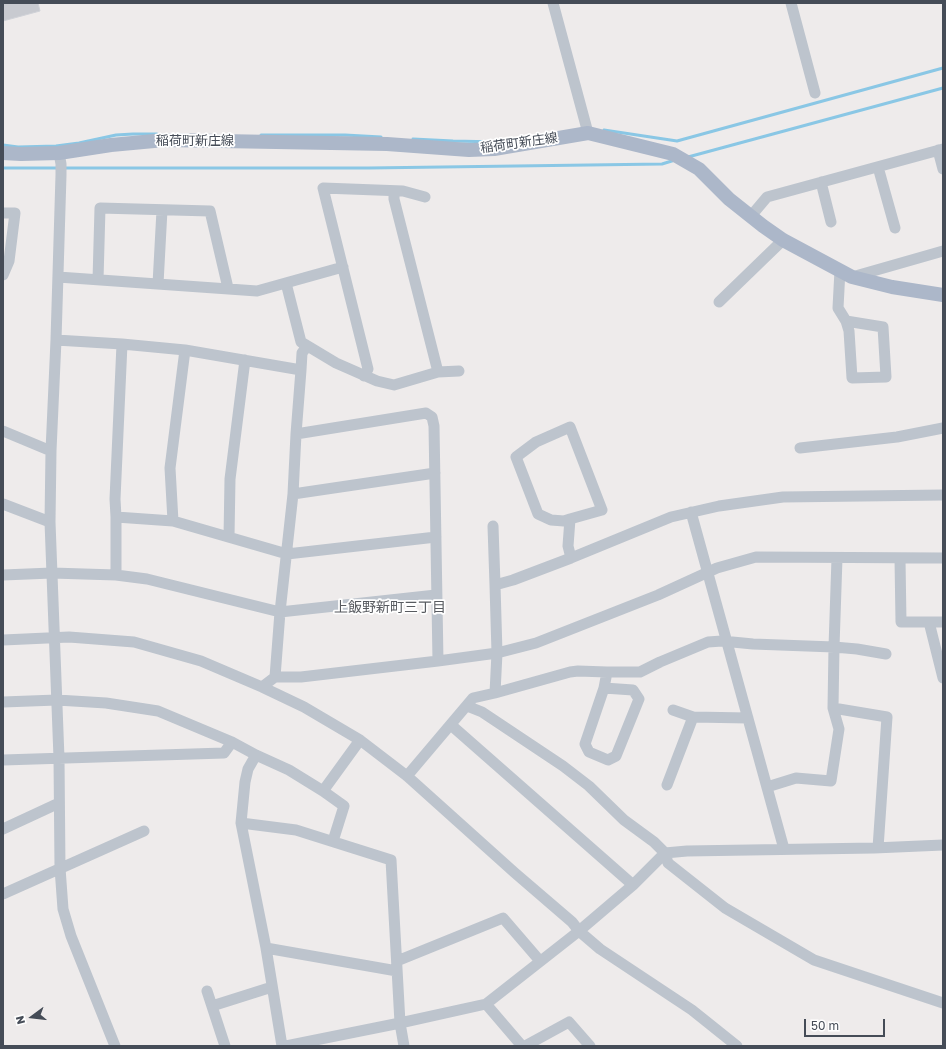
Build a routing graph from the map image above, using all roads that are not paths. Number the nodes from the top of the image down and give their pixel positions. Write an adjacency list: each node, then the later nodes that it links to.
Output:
1 (554, 3): 4 (street)
2 (792, 3): 3 (street)
3 (815, 93)
4 (588, 133): 7 (main road, 稲荷町新庄線); 15 (main road, 稲荷町新庄線)
5 (940, 150): 8 (street); 9 (street)
6 (3, 152): 7 (main road, 稲荷町新庄線)
7 (61, 164): 23 (street)
8 (878, 167): 10 (street); 17 (street)
9 (943, 169)
10 (821, 182): 15 (street); 16 (street)
11 (394, 191): 12 (street); 20 (street); 38 (street)
12 (425, 197)
13 (162, 210): 24 (street); 26 (street); 27 (street)
14 (3, 213): 22 (street)
15 (751, 216): 18 (main road, 稲荷町新庄線)
16 (831, 222)
17 (895, 228)
18 (783, 240): 21 (main road, 稲荷町新庄線); 29 (street)
19 (943, 251): 21 (street)
20 (343, 267): 25 (street); 39 (street)
21 (846, 273): 28 (main road, 稲荷町新庄線); 30 (street)
22 (3, 275)
23 (58, 277): 24 (street); 31 (street)
24 (98, 280): 26 (street)
25 (286, 283): 27 (street); 33 (street)
26 (158, 284): 27 (street)
27 (228, 288)
28 (943, 295)
29 (719, 302)
30 (846, 321): 30 (street)
31 (56, 340): 32 (street); 44 (street)
32 (122, 344): 34 (street); 50 (street)
33 (307, 346): 36 (street); 39 (street)
34 (185, 350): 35 (street); 52 (street)
35 (245, 360): 36 (street); 55 (street)
36 (301, 370): 42 (street)
37 (459, 371): 38 (street)
38 (438, 372): 39 (street)
39 (364, 376)
40 (943, 428): 43 (street)
41 (3, 431): 44 (street)
42 (296, 434): 45 (street); 46 (street)
43 (800, 448)
44 (51, 451): 53 (street)
45 (434, 473): 46 (street); 56 (street)
46 (293, 494): 57 (street)
47 (943, 495): 49 (street)
48 (3, 504): 53 (street)
49 (691, 512): 58 (street); 62 (street)
50 (116, 517): 52 (street); 65 (street)
51 (570, 518): 51 (street); 58 (street)
52 (173, 521): 55 (street)
53 (50, 522): 63 (street)
54 (493, 526): 66 (street)
55 (229, 536): 57 (street)
56 (436, 537): 57 (street); 67 (street)
57 (287, 554): 68 (street)
58 (571, 558): 66 (street)
59 (837, 558): 61 (street); 62 (street); 74 (street)
60 (943, 558): 61 (street)
61 (900, 559): 69 (street)
62 (708, 572): 73 (street); 75 (street)
63 (52, 573): 64 (street); 65 (street); 71 (street)
64 (3, 575)
65 (116, 575): 68 (street)
66 (495, 585): 75 (street)
67 (436, 595): 68 (street); 77 (street)
68 (280, 612): 79 (street)
69 (929, 622): 70 (street); 80 (street)
70 (943, 622)
71 (55, 638): 72 (street); 81 (street); 84 (street)
72 (3, 640)
73 (727, 642): 74 (street); 78 (street); 90 (street)
74 (834, 647): 76 (street); 87 (street)
75 (497, 653): 77 (street); 83 (street)
76 (886, 654)
77 (438, 661): 79 (street)
78 (607, 672): 82 (street); 83 (street)
79 (275, 677): 81 (street)
80 (943, 678)
81 (262, 687): 92 (street)
82 (604, 688): 82 (street)
83 (495, 693): 86 (street)
84 (57, 700): 85 (street); 93 (street); 95 (street)
85 (3, 702)
86 (467, 706): 91 (street); 109 (street)
87 (833, 708): 99 (street); 107 (street)
88 (673, 710): 89 (street)
89 (693, 717): 90 (street); 98 (street)
90 (748, 718): 99 (street)
91 (450, 725): 97 (street); 111 (street)
92 (360, 740): 97 (street); 100 (street)
93 (232, 742): 94 (street); 95 (street)
94 (256, 755): 100 (street); 102 (street)
95 (59, 758): 96 (street); 101 (street)
96 (4, 760)
97 (407, 776): 113 (street)
98 (667, 785)
99 (767, 787): 108 (street)
100 (323, 790): 105 (street)
101 (59, 803): 103 (street); 110 (street)
102 (241, 823): 105 (street); 114 (street)
103 (3, 828)
104 (144, 831): 110 (street)
105 (333, 841): 116 (street)
106 (943, 845): 107 (street)
107 (878, 848): 108 (street)
108 (784, 849): 109 (street)
109 (665, 853): 111 (street); 119 (street)
110 (60, 868): 112 (street); 123 (street)
111 (633, 885): 113 (street)
112 (3, 894)
113 (579, 931): 115 (street); 131 (street)
114 (266, 948): 116 (street); 117 (street)
115 (540, 961): 116 (street); 120 (street)
116 (397, 966): 122 (street)
117 (272, 987): 121 (street); 125 (street)
118 (207, 991): 121 (street)
119 (943, 1003)
120 (486, 1004): 122 (street); 128 (street)
121 (212, 1006): 124 (street)
122 (400, 1023): 126 (street); 127 (street)
123 (115, 1046)
124 (226, 1046)
125 (282, 1046)
126 (286, 1046)
127 (404, 1046)
128 (522, 1046)
129 (525, 1046): 130 (street)
130 (590, 1046)
131 (737, 1046)

